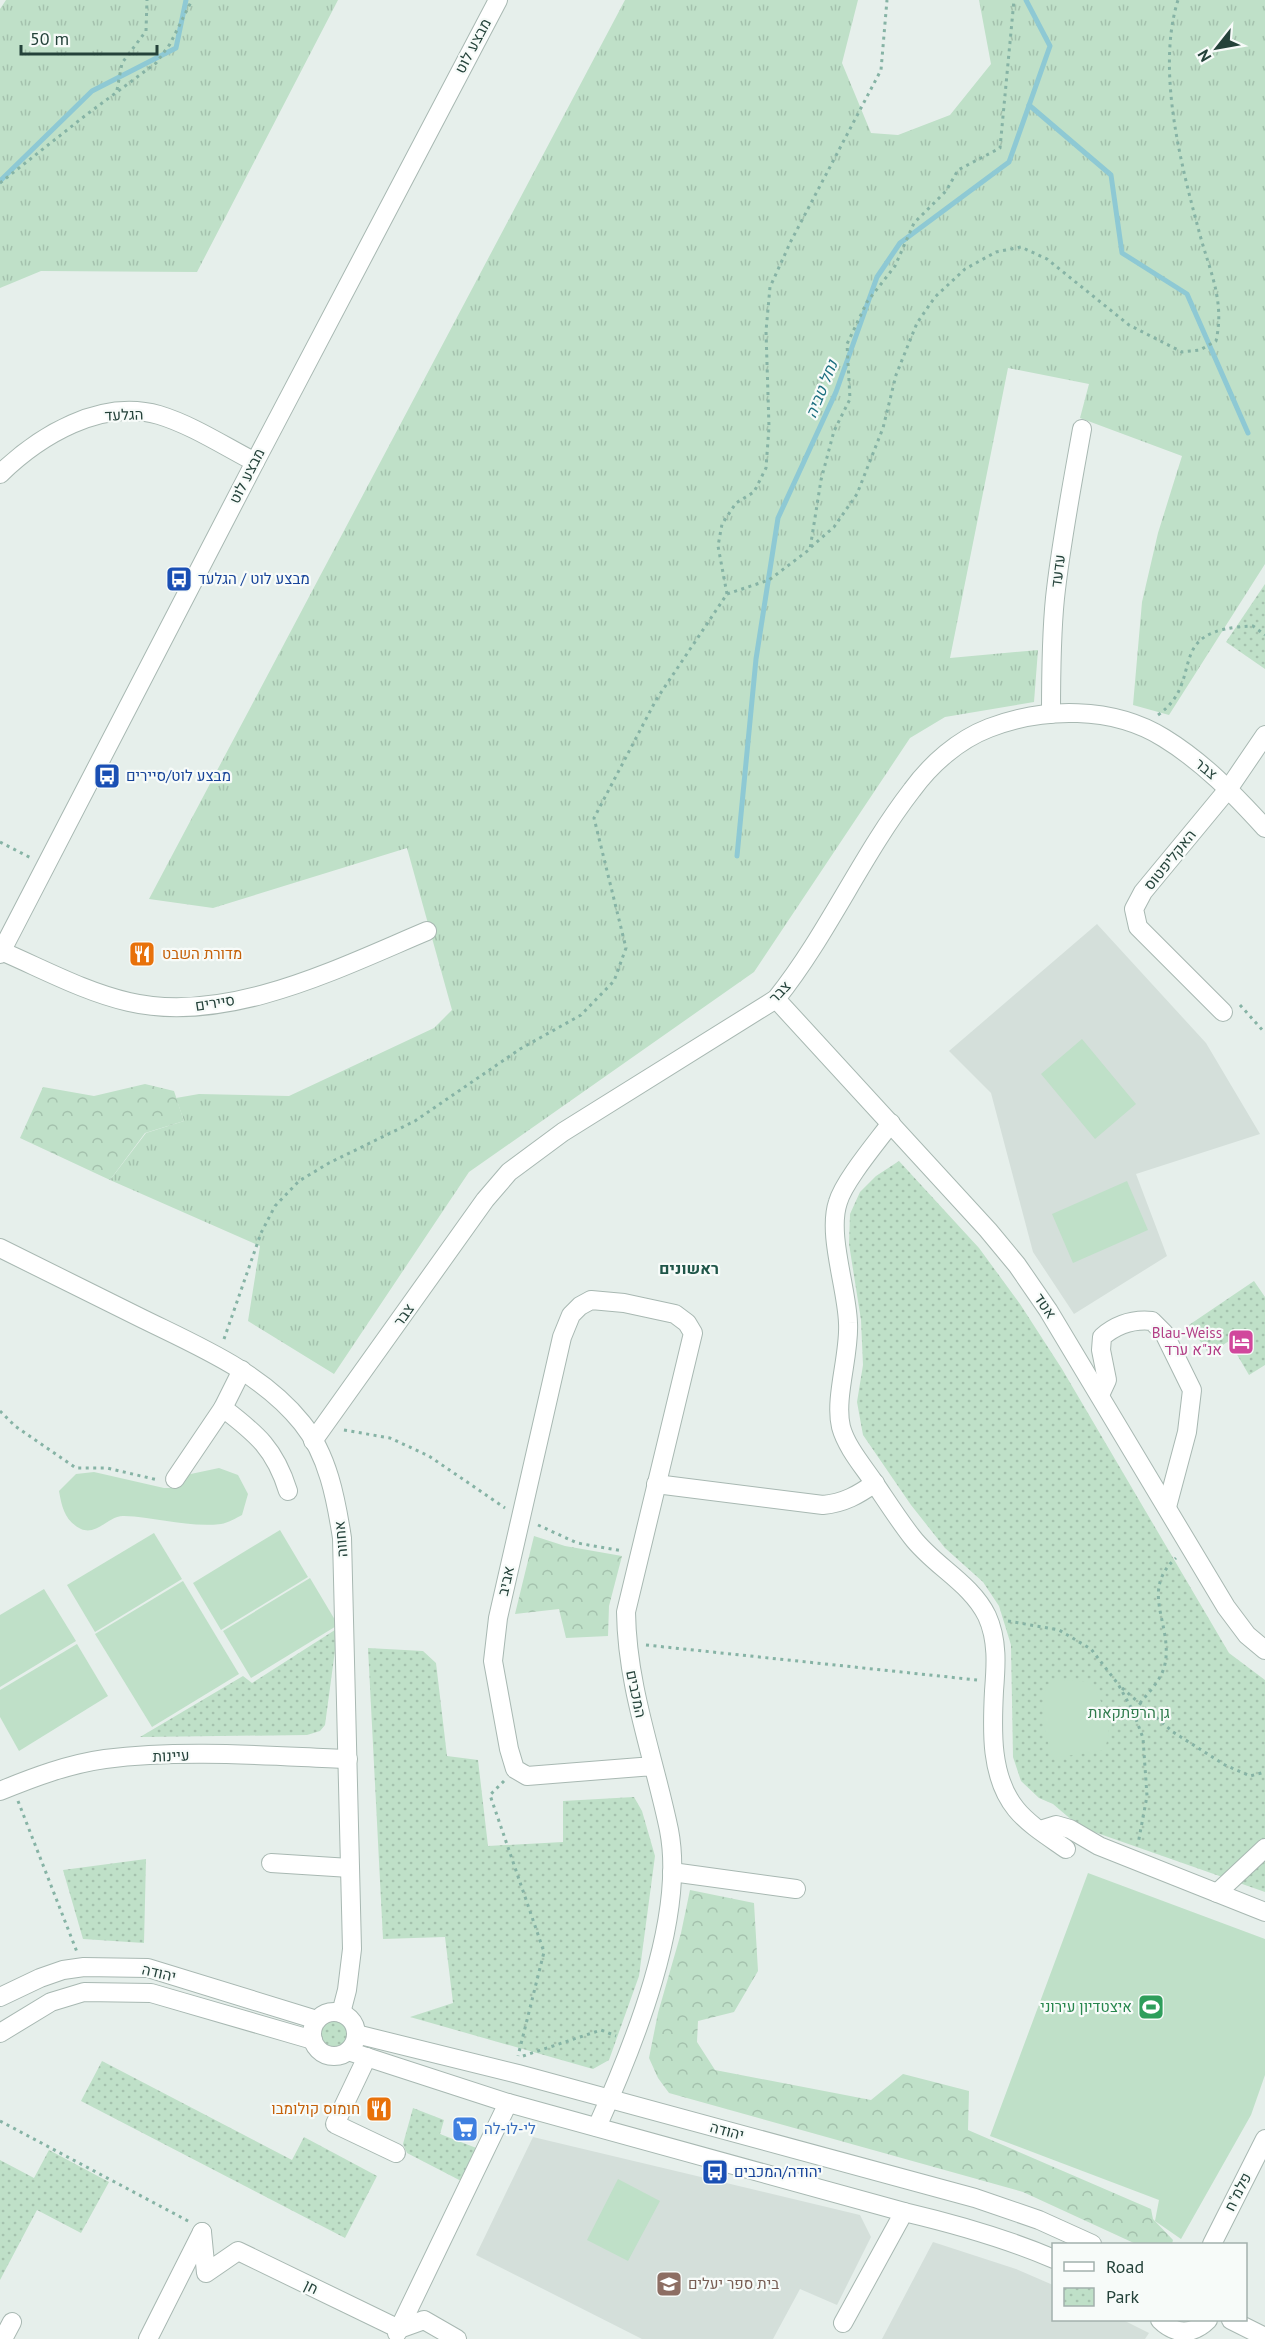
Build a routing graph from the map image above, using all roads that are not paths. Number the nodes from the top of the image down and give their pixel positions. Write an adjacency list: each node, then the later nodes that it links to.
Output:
1 (498, 0): 3 (street, מבצע לוט)
2 (1082, 429): 5 (street, עדעד)
3 (255, 462): 4 (street, הגלעד); 10 (street, מבצע לוט)
4 (0, 474)
5 (1051, 714): 7 (street, צבר); 11 (street, צבר)
6 (1265, 735): 7 (street)
7 (1229, 788): 8 (street, צבר); 12 (street, האקליפטוס)
8 (1265, 828)
9 (428, 931): 10 (street, סיירים)
10 (1, 953)
11 (776, 999): 13 (street, אטד); 19 (street, צבר)
12 (1223, 1012)
13 (891, 1123): 17 (street, אטד); 22 (street)
14 (0, 1248): 16 (street, אחווה)
15 (624, 1303): 21 (street, המכבים); 27 (street, אביב)
16 (242, 1370): 18 (street); 19 (street, אחווה)
17 (1100, 1395): 24 (street, אטד); 24 (street)
18 (223, 1408): 20 (street); 23 (street)
19 (313, 1441): 26 (street, אחווה)
20 (170, 1478)
21 (656, 1484): 22 (street); 27 (street, המכבים)
22 (875, 1484): 29 (street)
23 (288, 1491)
24 (1167, 1507): 25 (street, אטד)
25 (1265, 1650)
26 (348, 1759): 28 (street, עיינות); 33 (street, אחווה)
27 (653, 1766): 34 (street, המכבים)
28 (6, 1789)
29 (1040, 1830): 31 (street); 36 (street)
30 (1265, 1848): 36 (street)
31 (1066, 1849)
32 (271, 1863): 33 (street)
33 (350, 1868): 39 (street, אחווה)
34 (672, 1872): 35 (street); 46 (street, המכבים)
35 (796, 1889)
36 (1217, 1893): 37 (street)
37 (1265, 1912)
38 (0, 1997): 40 (street, יהודה)
39 (341, 2013): 40 (street); 42 (street)
40 (317, 2020): 43 (street)
41 (0, 2034): 43 (street, יהודה)
42 (356, 2034): 44 (street); 46 (street, יהודה)
43 (313, 2040): 44 (street)
44 (348, 2051): 45 (street, יהודה)
45 (367, 2057): 47 (street, יהודה); 50 (street)
46 (610, 2100): 48 (street, המכבים); 52 (street, יהודה)
47 (508, 2103): 48 (street, יהודה); 60 (street)
48 (597, 2127): 51 (street, יהודה)
49 (1263, 2147): 53 (street, פלמ"ח)
50 (396, 2153)
51 (904, 2211): 54 (street, יהודה); 57 (street)
52 (1090, 2243)
53 (1213, 2243)
54 (1052, 2259)
55 (1235, 2321): 61 (street)
56 (12, 2322): 62 (street)
57 (843, 2323)
58 (1162, 2328): 59 (street)
59 (1204, 2330)
60 (396, 2334): 63 (street, חן); 64 (street)
61 (1265, 2337)
62 (3, 2339)
63 (148, 2339)
64 (457, 2339)

